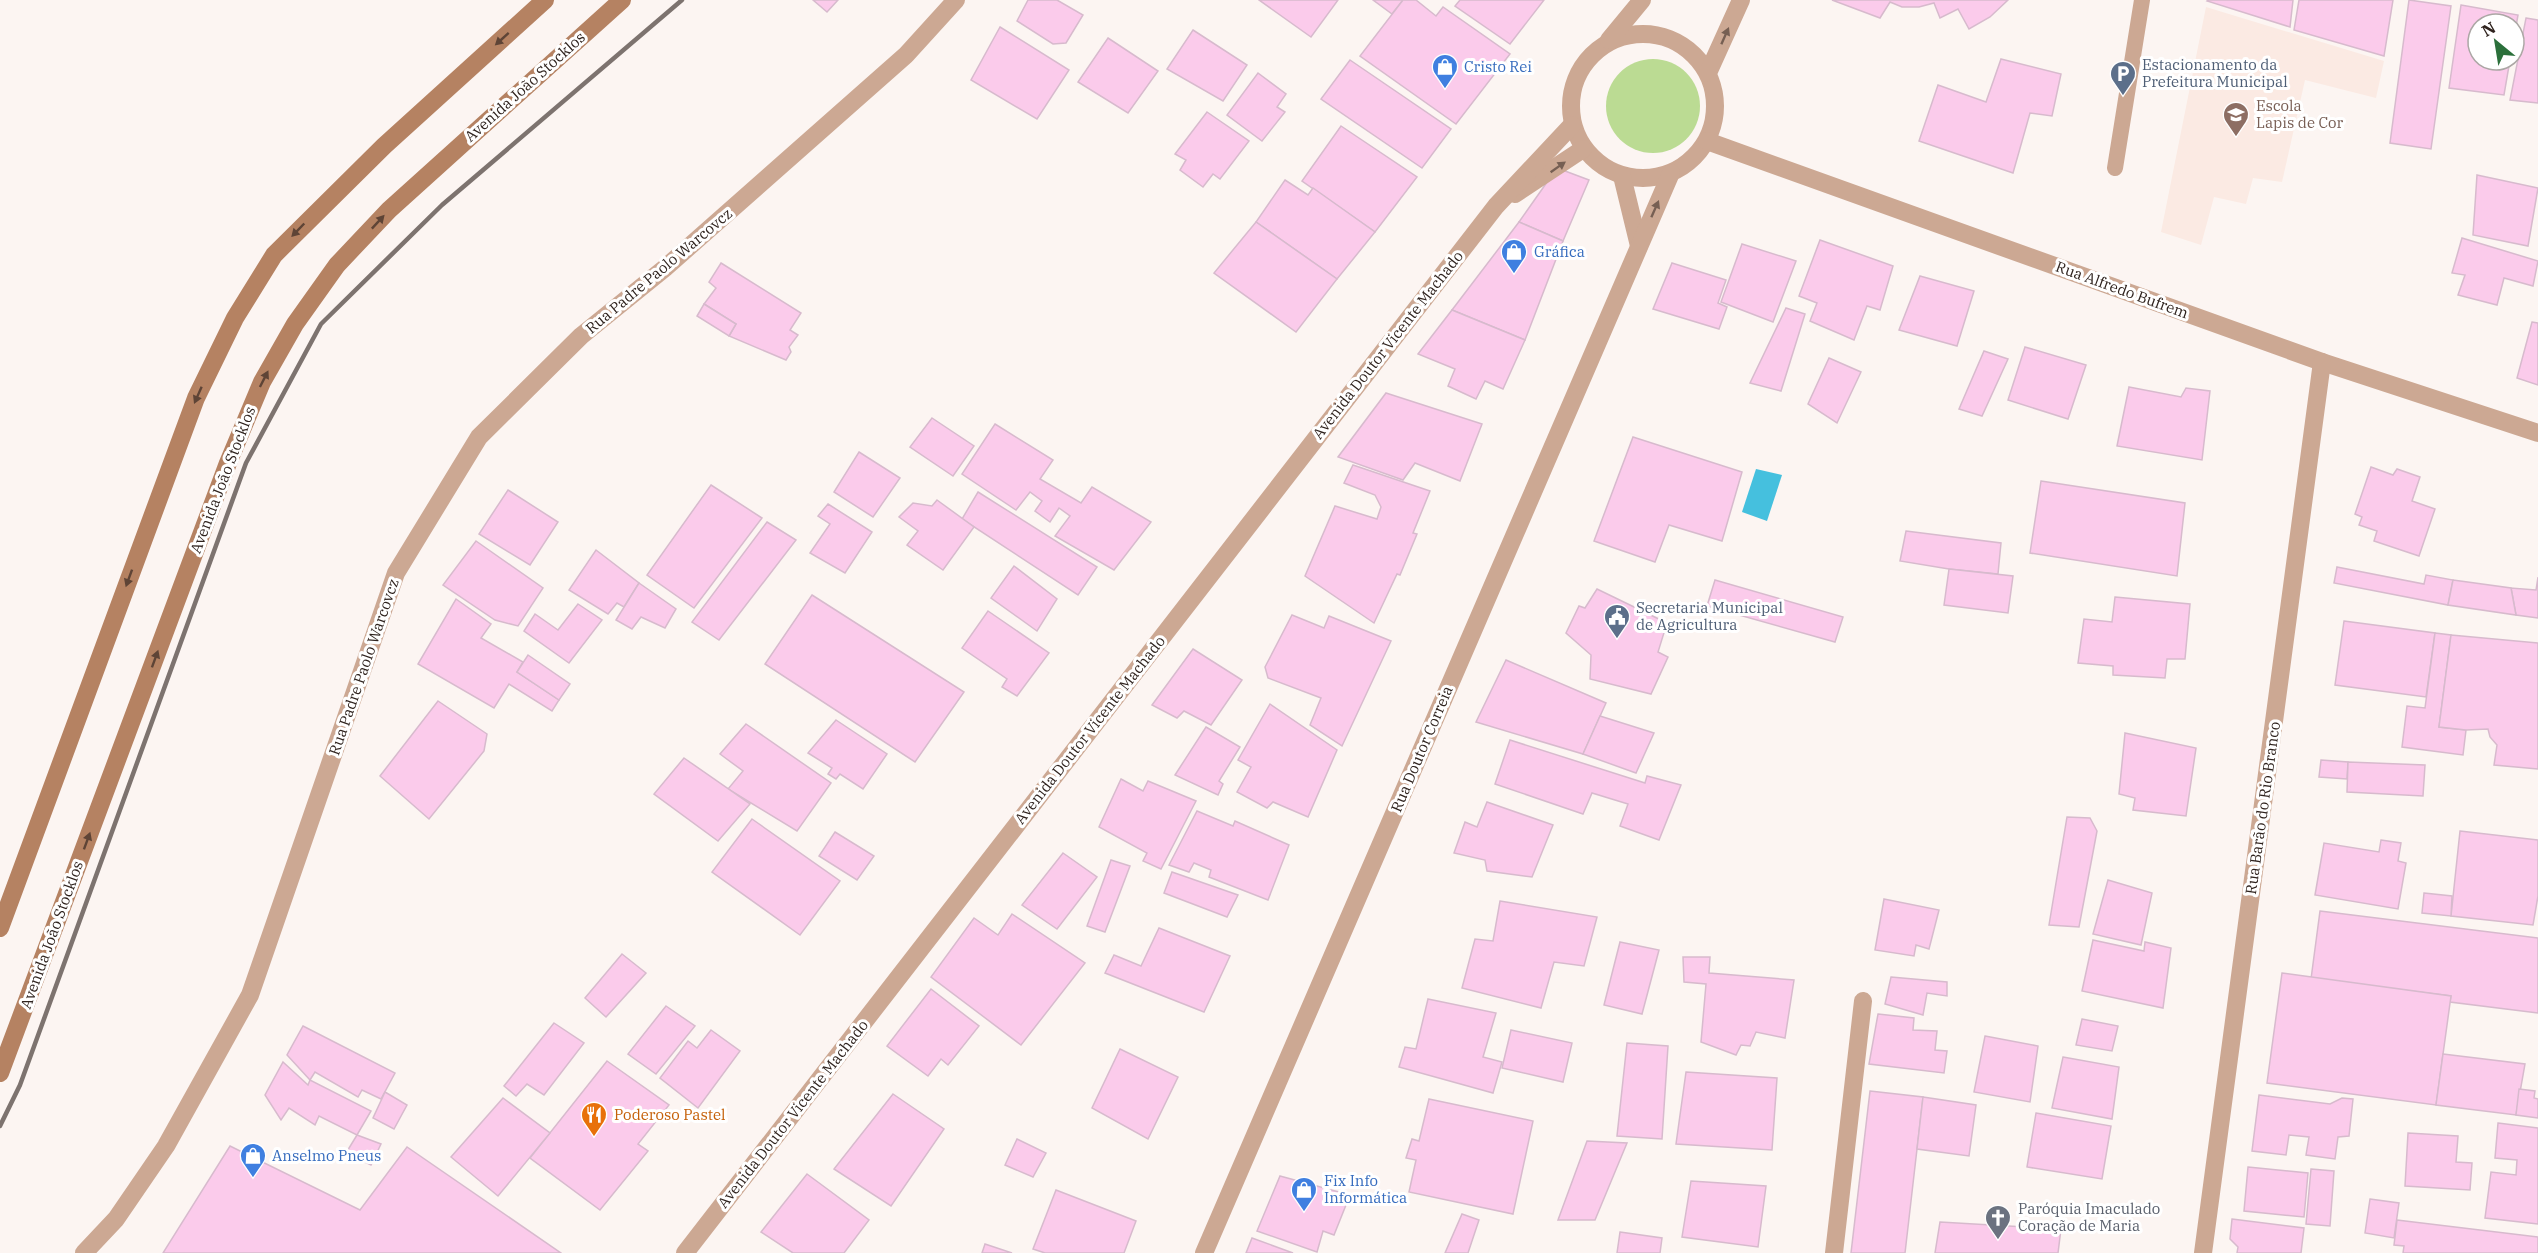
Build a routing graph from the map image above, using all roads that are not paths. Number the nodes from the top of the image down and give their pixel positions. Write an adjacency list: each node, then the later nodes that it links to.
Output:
1 (545, 0): 19 (main road, one-way to 19)
2 (622, 0): 21 (main road, Avenida João Stocklos, one-way to 2)
3 (956, 0): 22 (street, Rua Padre Paolo Warcovcz)
4 (1642, 0): 7 (street)
5 (1741, 0): 8 (street, one-way to 5)
6 (2142, 0): 12 (lane)
7 (1608, 42): 8 (street); 9 (street)
8 (1708, 73): 10 (street)
9 (1572, 125): 11 (street); 15 (street)
10 (1707, 141): 13 (street); 17 (street, Rua Alfredo Bufrem)
11 (1583, 149): 14 (street); 15 (street, one-way to 11)
12 (2115, 168)
13 (1671, 173): 14 (street); 16 (street, Rua Doutor Correia, one-way to 13)
14 (1622, 176): 16 (street)
15 (1496, 206): 23 (street, Avenida Doutor Vicente Machado)
16 (1639, 246): 24 (street, Rua Doutor Correia)
17 (2322, 362): 18 (street, Rua Alfredo Bufrem); 26 (street, Rua Barão do Rio Branco)
18 (2538, 433)
19 (0, 928)
20 (1863, 1001): 25 (street)
21 (0, 1073)
22 (84, 1253)
23 (685, 1253)
24 (1204, 1253)
25 (1834, 1253)
26 (2203, 1253)

